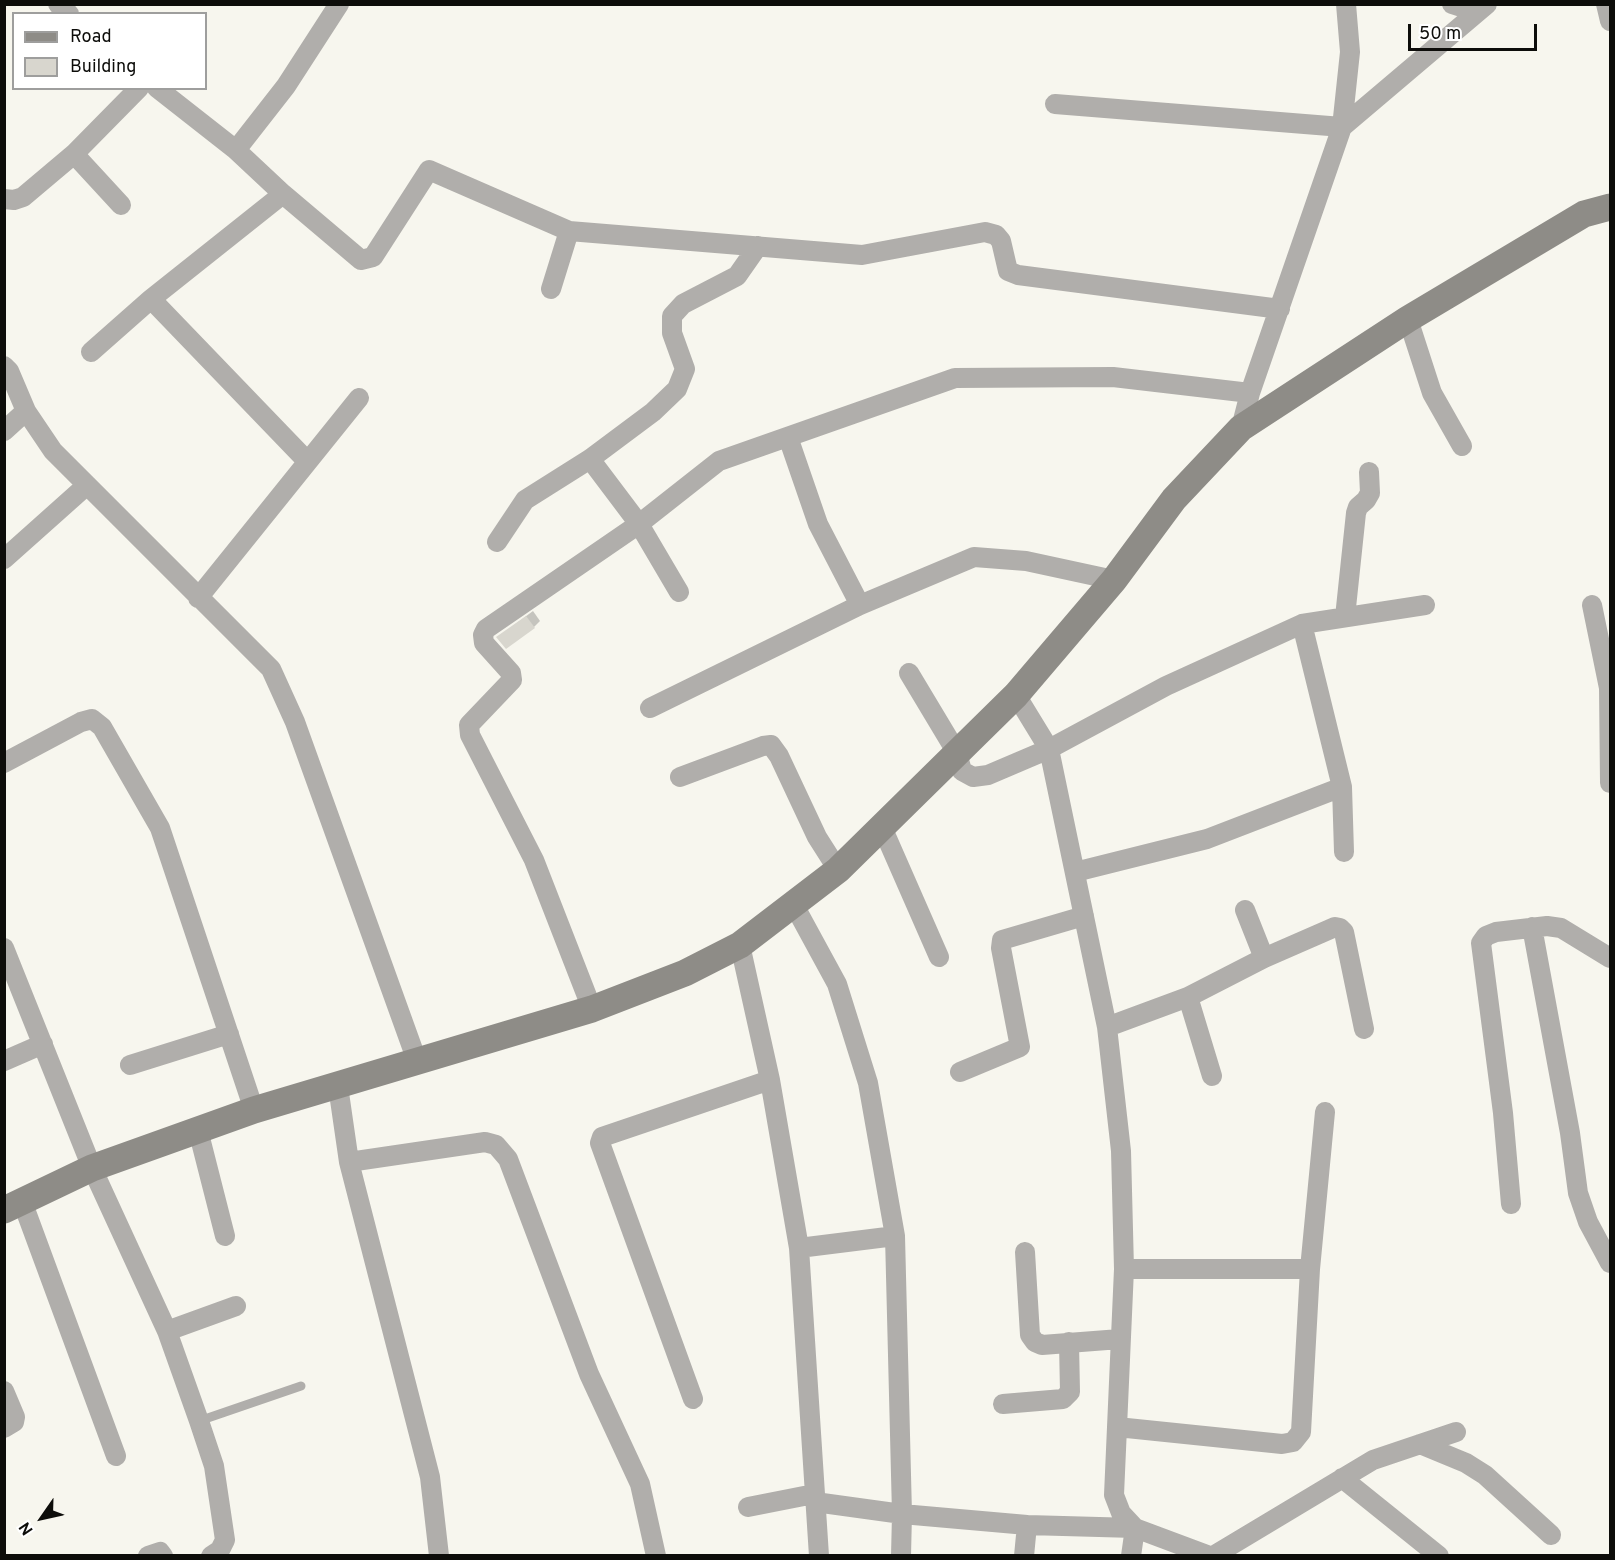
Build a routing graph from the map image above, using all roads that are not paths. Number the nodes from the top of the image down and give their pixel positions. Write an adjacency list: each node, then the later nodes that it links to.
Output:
1 (1346, 4): 10 (street)
2 (1452, 4): 5 (street)
3 (1606, 4): 6 (street)
4 (335, 6): 11 (street)
5 (1482, 8): 10 (street)
6 (1611, 21)
7 (138, 90): 12 (street)
8 (159, 90): 11 (street)
9 (1055, 104): 10 (street)
10 (1342, 127): 21 (street)
11 (236, 150): 13 (street)
12 (74, 154): 14 (street); 15 (street)
13 (283, 194): 17 (street); 20 (street)
14 (4, 199)
15 (121, 205)
16 (1611, 207): 22 (main road)
17 (569, 231): 18 (street); 19 (street)
18 (758, 246): 21 (street); 32 (street)
19 (550, 290)
20 (151, 299): 23 (street); 33 (street)
21 (1280, 309): 25 (street)
22 (1408, 319): 28 (main road); 31 (street)
23 (91, 352)
24 (4, 366): 27 (street)
25 (1250, 393): 28 (street); 30 (street)
26 (359, 399): 33 (street)
27 (26, 411): 29 (street); 35 (street)
28 (1241, 428): 39 (main road)
29 (4, 431)
30 (788, 437): 36 (street); 42 (street)
31 (1462, 446)
32 (590, 459): 36 (street); 37 (street)
33 (307, 461): 41 (street)
34 (1369, 472): 45 (street)
35 (87, 485): 38 (street); 41 (street)
36 (639, 524): 40 (street); 71 (street)
37 (497, 542)
38 (4, 559)
39 (1114, 580): 42 (street); 49 (main road)
40 (679, 592)
41 (198, 598): 77 (street)
42 (860, 605): 50 (street)
43 (1425, 605): 45 (street)
44 (1592, 605): 48 (street)
45 (1345, 617): 46 (street)
46 (1302, 624): 51 (street); 56 (street)
47 (909, 673): 52 (street)
48 (1610, 688): 55 (street)
49 (1016, 695): 51 (street); 52 (main road)
50 (650, 708)
51 (1050, 748): 52 (street); 60 (street)
52 (957, 753): 57 (main road)
53 (4, 763): 74 (street)
54 (680, 777): 59 (street)
55 (1611, 783)
56 (1342, 787): 58 (street); 60 (street)
57 (882, 827): 59 (main road); 67 (street)
58 (1344, 852)
59 (838, 870): 61 (main road)
60 (1075, 872): 63 (street)
61 (794, 905): 65 (main road); 91 (street)
62 (1245, 910): 68 (street)
63 (1084, 916): 72 (street); 79 (street)
64 (1532, 927): 69 (street); 88 (street); 94 (street)
65 (740, 945): 71 (main road); 81 (street)
66 (4, 948): 75 (street)
67 (939, 957)
68 (1264, 958): 70 (street); 73 (street)
69 (1611, 958)
70 (1188, 997): 72 (street); 80 (street)
71 (592, 1009): 77 (main road)
72 (1107, 1027): 95 (street)
73 (1364, 1029)
74 (229, 1034): 78 (street); 83 (street)
75 (43, 1044): 76 (street); 87 (street)
76 (4, 1061)
77 (417, 1061): 82 (main road)
78 (130, 1065)
79 (960, 1072)
80 (1212, 1076)
81 (770, 1080): 92 (street); 103 (street)
82 (338, 1086): 83 (main road); 86 (street)
83 (254, 1110): 85 (main road)
84 (1324, 1112): 96 (street)
85 (198, 1130): 87 (main road); 90 (street)
86 (350, 1162): 121 (street); 122 (street)
87 (92, 1168): 89 (main road); 98 (street)
88 (1511, 1204)
89 (13, 1205): 110 (street)
90 (225, 1236)
91 (895, 1236): 92 (street); 114 (street)
92 (799, 1248): 112 (street)
93 (1025, 1252): 100 (street)
94 (1611, 1263)
95 (1124, 1269): 96 (street); 99 (street)
96 (1310, 1269): 107 (street)
97 (236, 1306): 98 (street)
98 (167, 1331): 105 (street)
99 (1120, 1339): 100 (street); 107 (street)
100 (1069, 1342): 104 (street)
101 (301, 1386): 105 (lane)
102 (4, 1391): 106 (street)
103 (693, 1399)
104 (1003, 1404)
105 (199, 1421): 120 (street)
106 (4, 1428)
107 (1117, 1428): 116 (street)
108 (1455, 1432): 109 (street)
109 (1420, 1444): 111 (street); 117 (street)
110 (116, 1456)
111 (1342, 1478): 127 (street); 128 (street)
112 (815, 1498): 113 (street); 114 (street); 123 (street)
113 (748, 1507)
114 (902, 1514): 115 (street); 124 (street)
115 (1027, 1525): 116 (street); 125 (street)
116 (1136, 1528): 126 (street); 127 (street)
117 (1551, 1535)
118 (148, 1556): 119 (street)
119 (162, 1556)
120 (211, 1556)
121 (439, 1556)
122 (656, 1556)
123 (819, 1556)
124 (901, 1556)
125 (1024, 1556)
126 (1131, 1556)
127 (1211, 1556)
128 (1439, 1556)

